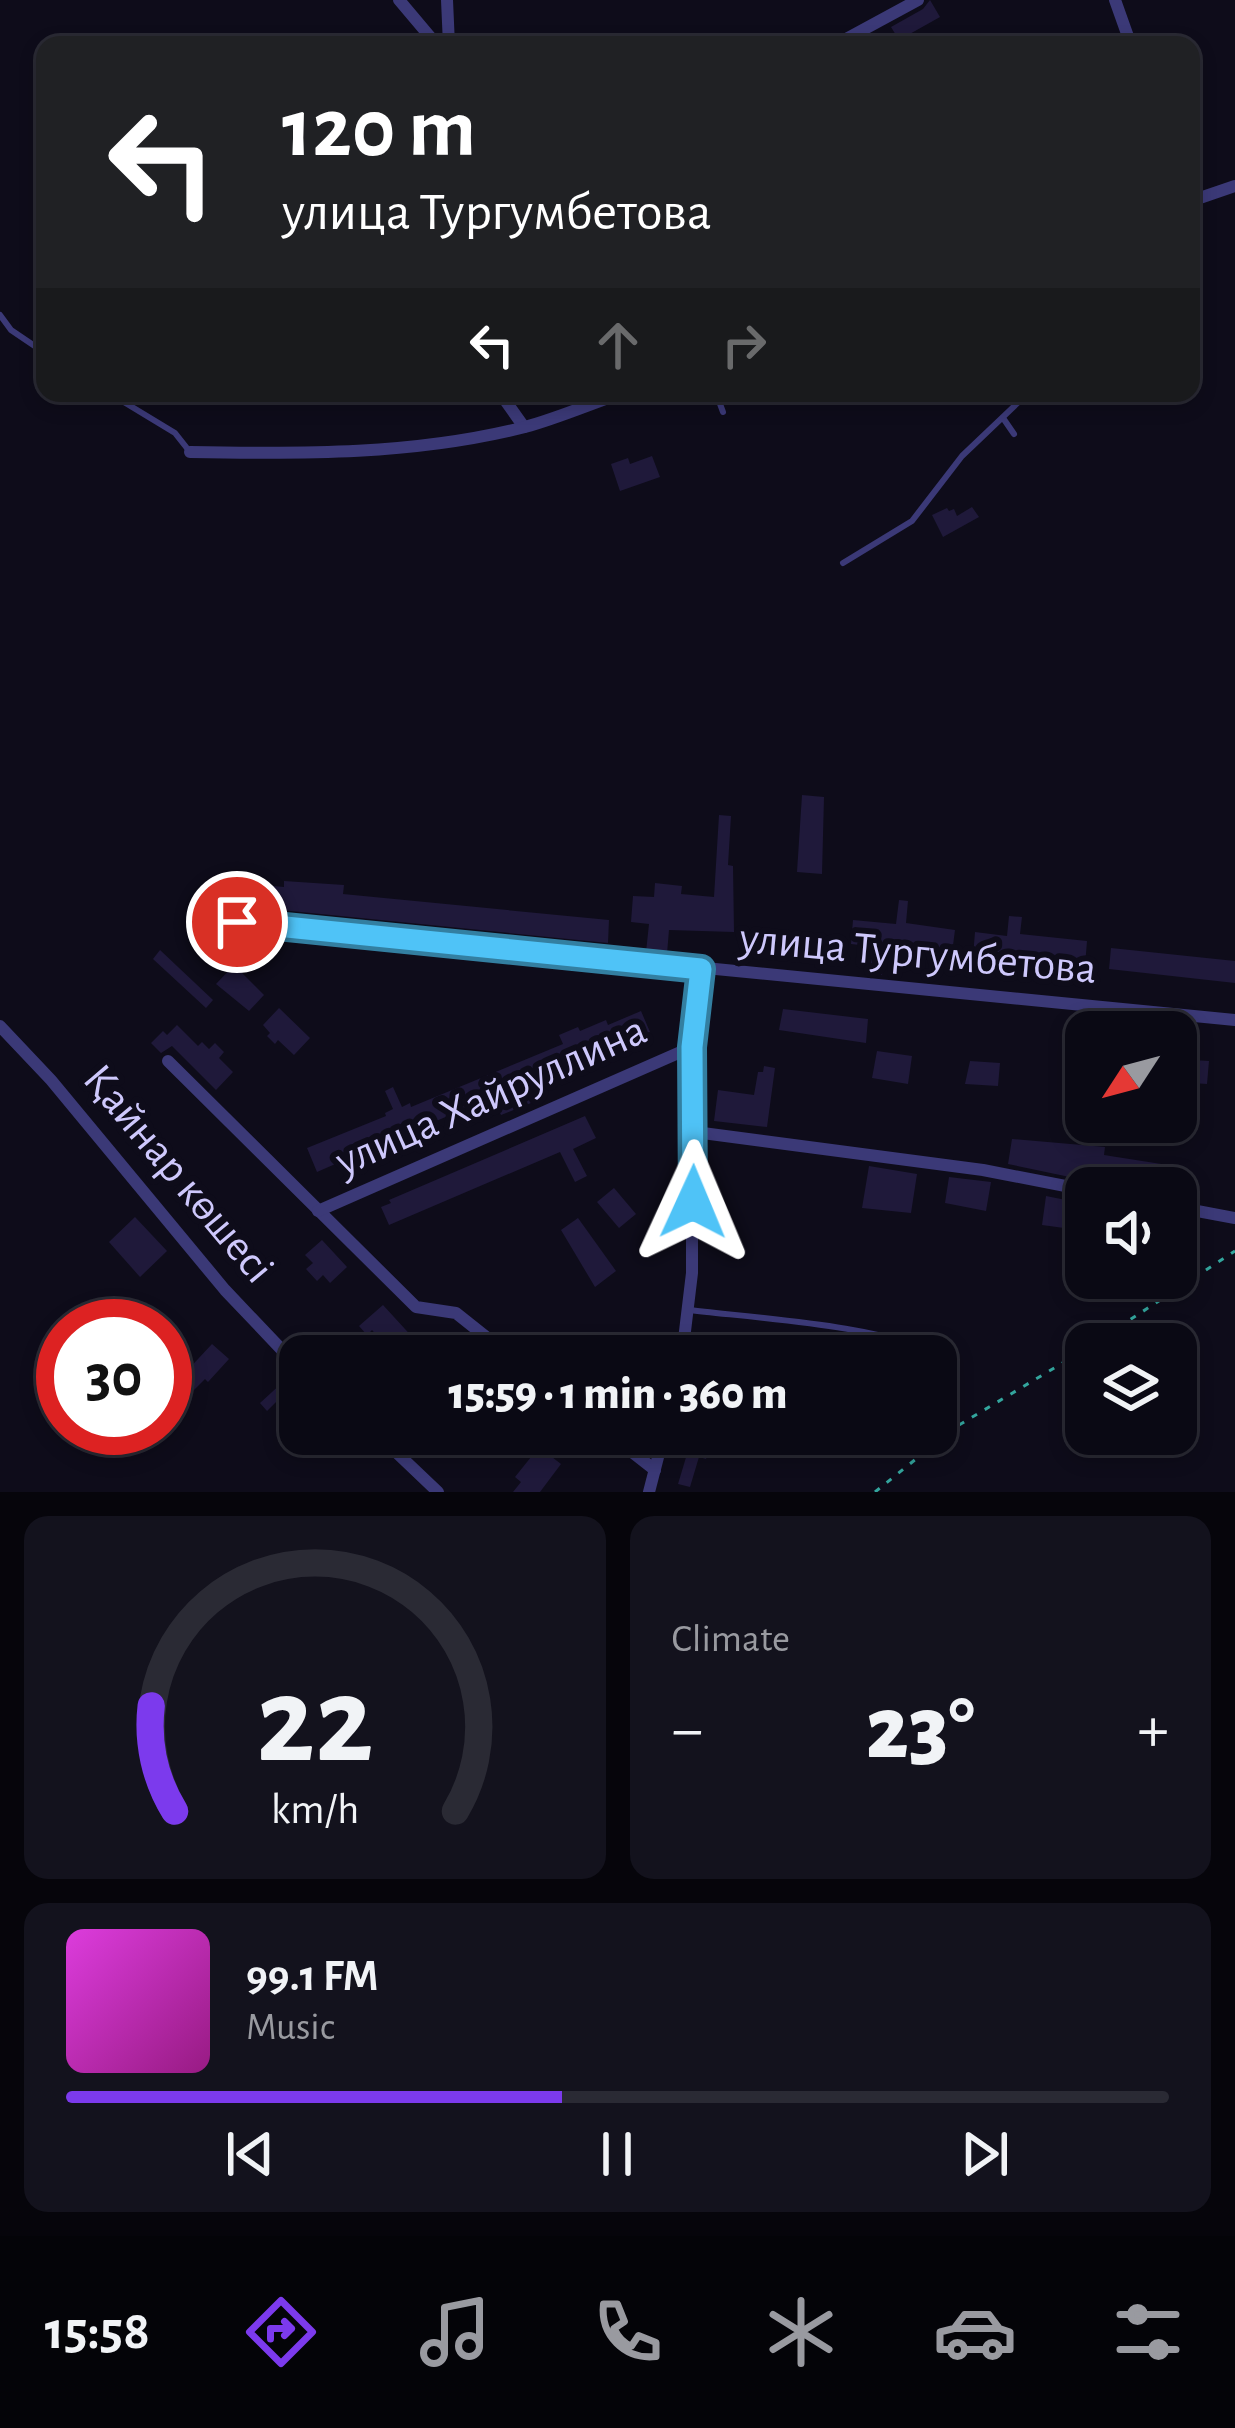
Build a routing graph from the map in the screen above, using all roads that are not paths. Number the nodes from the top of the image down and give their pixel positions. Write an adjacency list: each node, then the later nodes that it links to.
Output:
1 (399, 0): 5 (street)
2 (447, 0): 6 (street)
3 (918, 0): 7 (street)
4 (1115, 0): 8 (street)
5 (429, 36)
6 (449, 36)
7 (852, 36)
8 (1128, 36)
9 (1235, 185): 10 (street)
10 (1200, 198)
11 (0, 315): 12 (lane)
12 (36, 347)
13 (124, 402): 22 (lane)
14 (506, 402): 20 (street)
15 (596, 402): 20 (street)
16 (719, 402): 18 (lane)
17 (1019, 402): 19 (lane)
18 (723, 412)
19 (1003, 418): 21 (lane); 23 (lane)
20 (524, 427): 22 (street)
21 (1014, 434)
22 (190, 452)
23 (843, 563)
24 (237, 922): 25 (street, улица Тургумбетова)
25 (701, 969): 26 (street, улица Тургумбетова); 28 (street)
26 (1235, 1020)
27 (0, 1026): 39 (street, Қайнар көшесі)
28 (692, 1047): 30 (street); 32 (street, улица Хайруллина)
29 (169, 1061): 32 (street)
30 (694, 1132): 31 (street); 35 (street)
31 (1065, 1186)
32 (318, 1211): 36 (street)
33 (1197, 1211): 34 (street)
34 (1235, 1218)
35 (689, 1310): 37 (street); 38 (lane)
36 (483, 1335)
37 (685, 1335)
38 (874, 1335)
39 (279, 1347)
40 (399, 1455): 44 (street)
41 (636, 1455): 43 (street)
42 (659, 1455): 43 (street)
43 (655, 1470): 45 (street)
44 (438, 1492)
45 (649, 1492)

